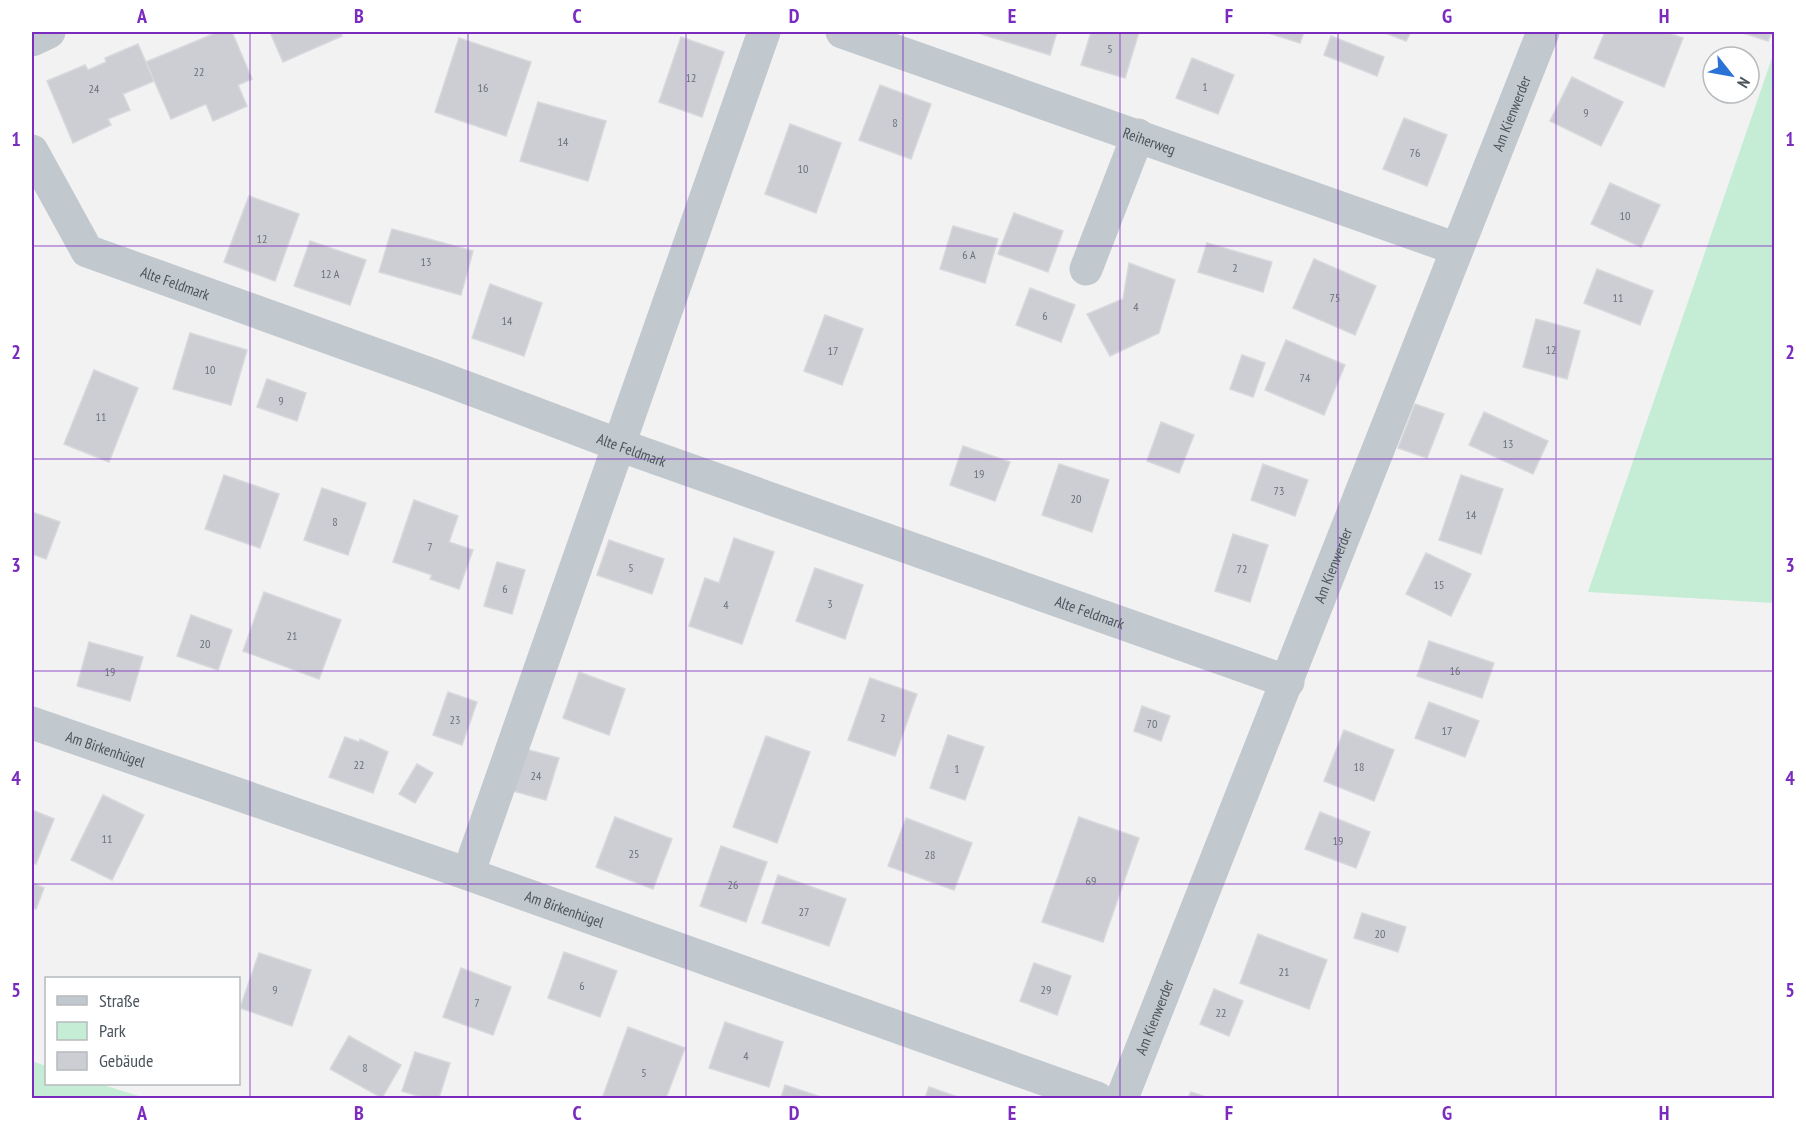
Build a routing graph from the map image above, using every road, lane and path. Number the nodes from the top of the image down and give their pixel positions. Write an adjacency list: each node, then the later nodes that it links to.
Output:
1 (49, 32): 5 (street)
2 (764, 32): 10 (street)
3 (842, 32): 6 (street, Reiherweg)
4 (1544, 32): 8 (street, Am Kienwerder)
5 (32, 40)
6 (1138, 135): 8 (street, Reiherweg); 9 (street)
7 (32, 151): 10 (street, Alte Feldmark)
8 (1457, 249): 11 (street, Am Kienwerder)
9 (1086, 269)
10 (619, 445): 11 (street, Alte Feldmark); 13 (street)
11 (1288, 682): 15 (street, Am Kienwerder)
12 (32, 723): 13 (street, Am Birkenhügel)
13 (472, 862): 14 (street, Am Birkenhügel)
14 (1097, 1098)
15 (1122, 1098)

